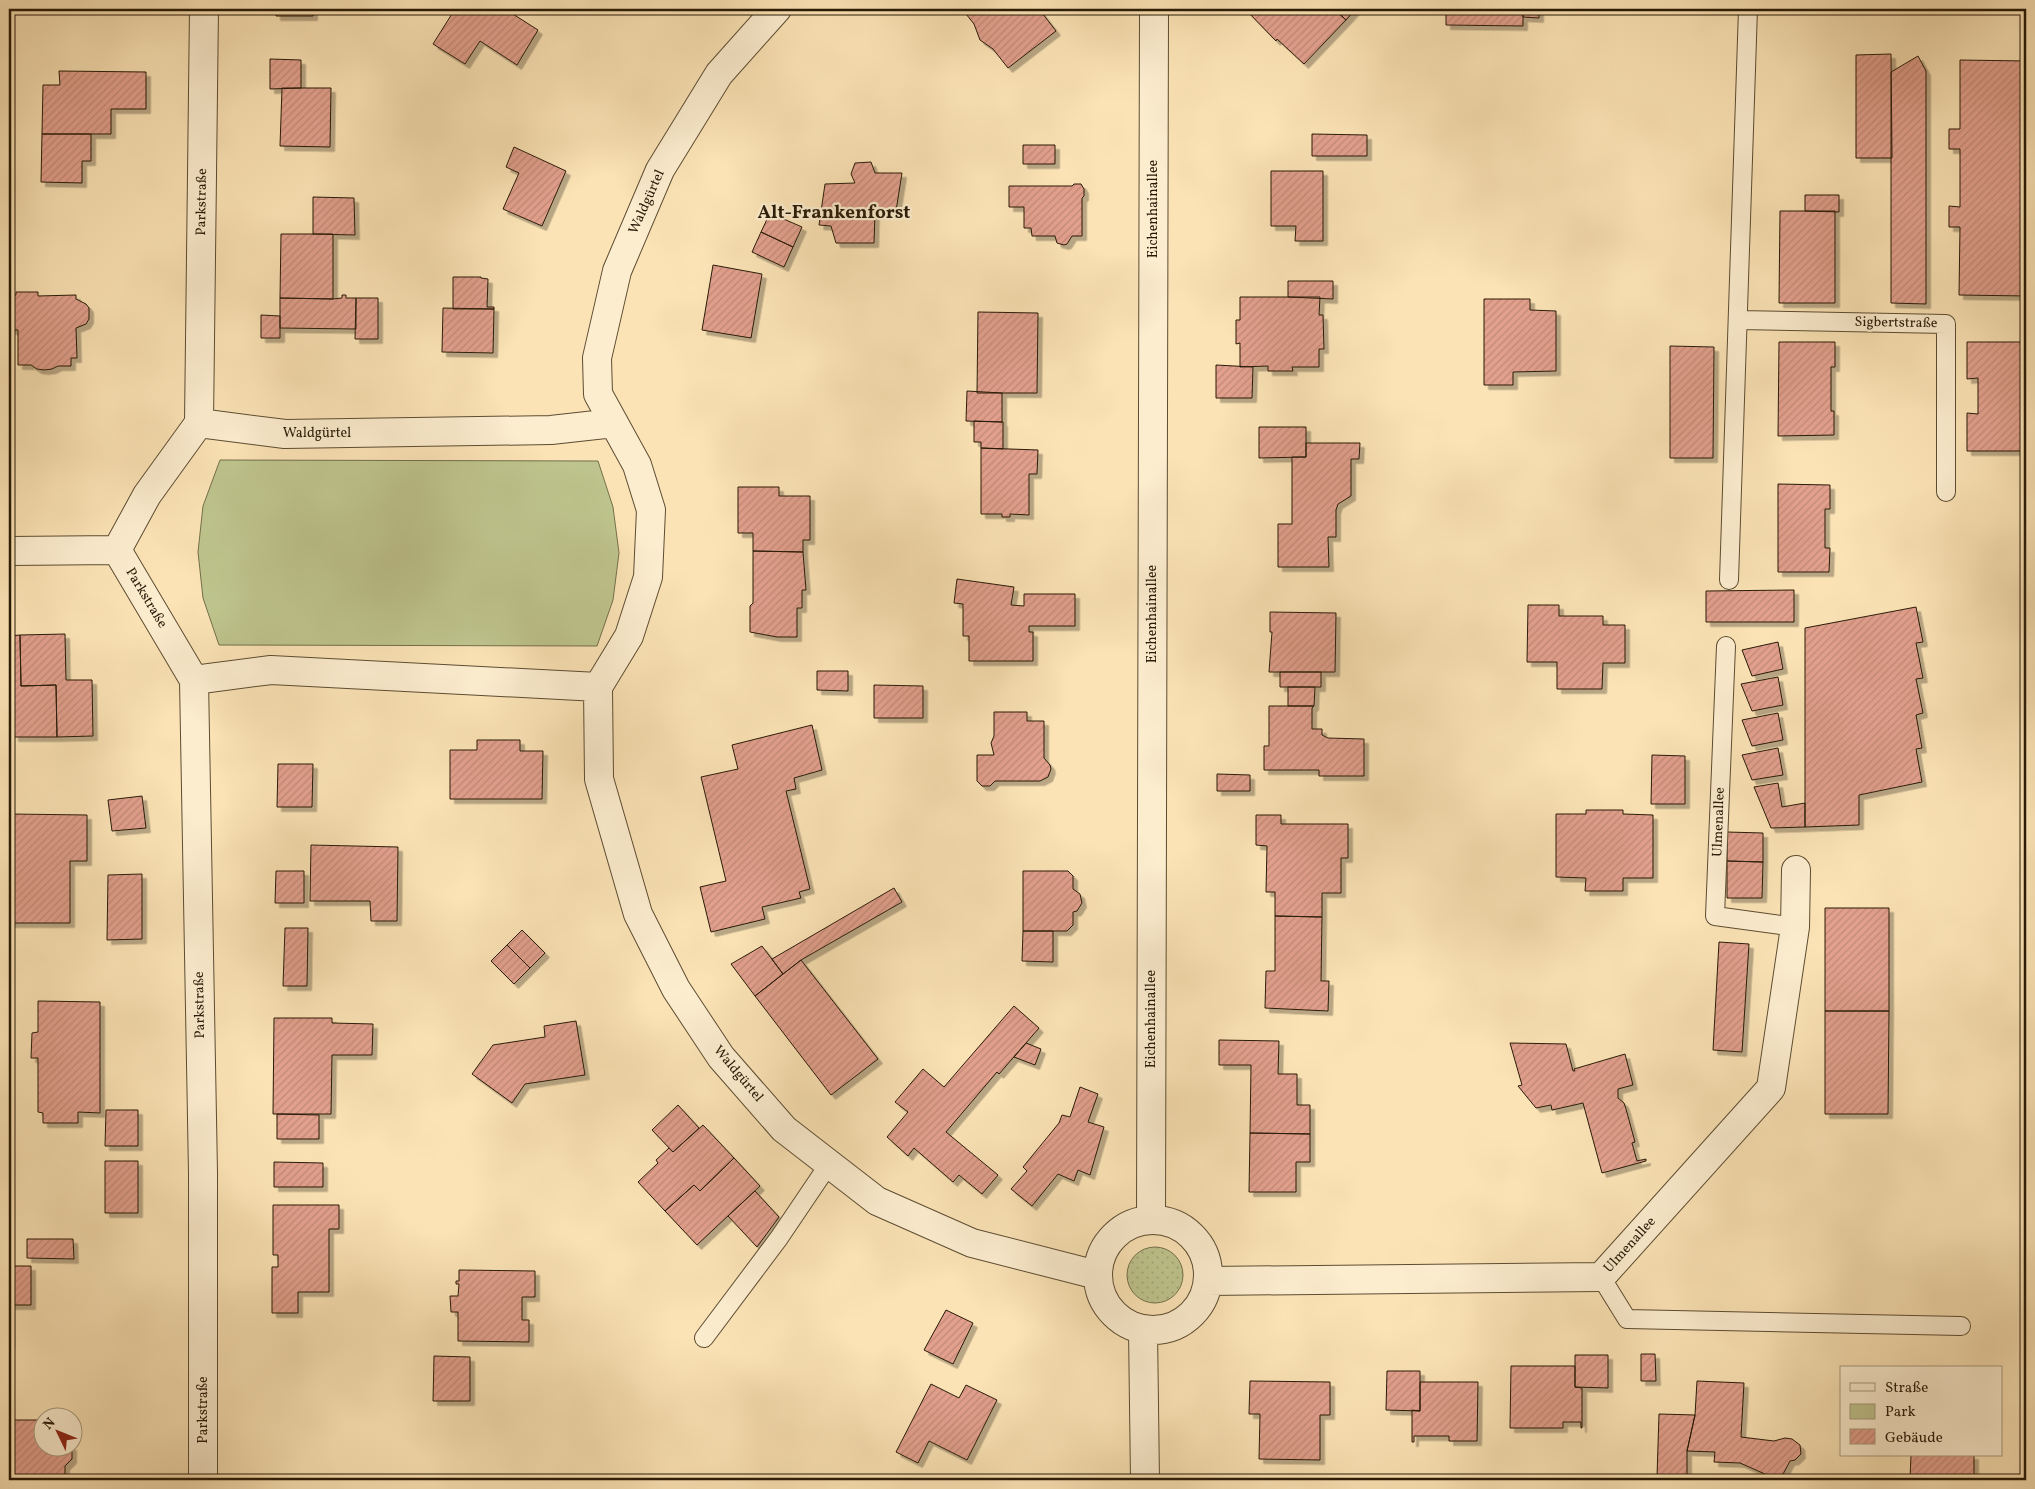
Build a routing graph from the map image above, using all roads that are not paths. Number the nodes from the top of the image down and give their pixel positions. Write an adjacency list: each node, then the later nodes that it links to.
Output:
1 (204, 9): 6 (street, Parkstraße)
2 (777, 9): 7 (street, Waldgürtel)
3 (1154, 9): 18 (street, Eichenhainallee)
4 (1748, 9): 5 (lane)
5 (1738, 320): 8 (lane, Sigbertstraße); 11 (lane)
6 (200, 423): 7 (street, Waldgürtel); 9 (street)
7 (614, 423): 14 (street, Waldgürtel)
8 (1946, 492)
9 (117, 550): 10 (street); 13 (street, Parkstraße)
10 (9, 551)
11 (1728, 580)
12 (1726, 646): 16 (lane, Ulmenallee)
13 (194, 680): 14 (street); 25 (street, Parkstraße)
14 (598, 687): 17 (street, Waldgürtel)
15 (1796, 870): 16 (street, Ulmenallee)
16 (1795, 927): 20 (street, Ulmenallee)
17 (829, 1164): 19 (street, Waldgürtel); 24 (lane)
18 (1150, 1219): 19 (street); 21 (street)
19 (1097, 1275): 23 (street)
20 (1601, 1277): 21 (street, Ulmenallee); 22 (lane)
21 (1209, 1281): 23 (street)
22 (1961, 1326)
23 (1144, 1330): 26 (street)
24 (704, 1338)
25 (203, 1480)
26 (1145, 1480)

